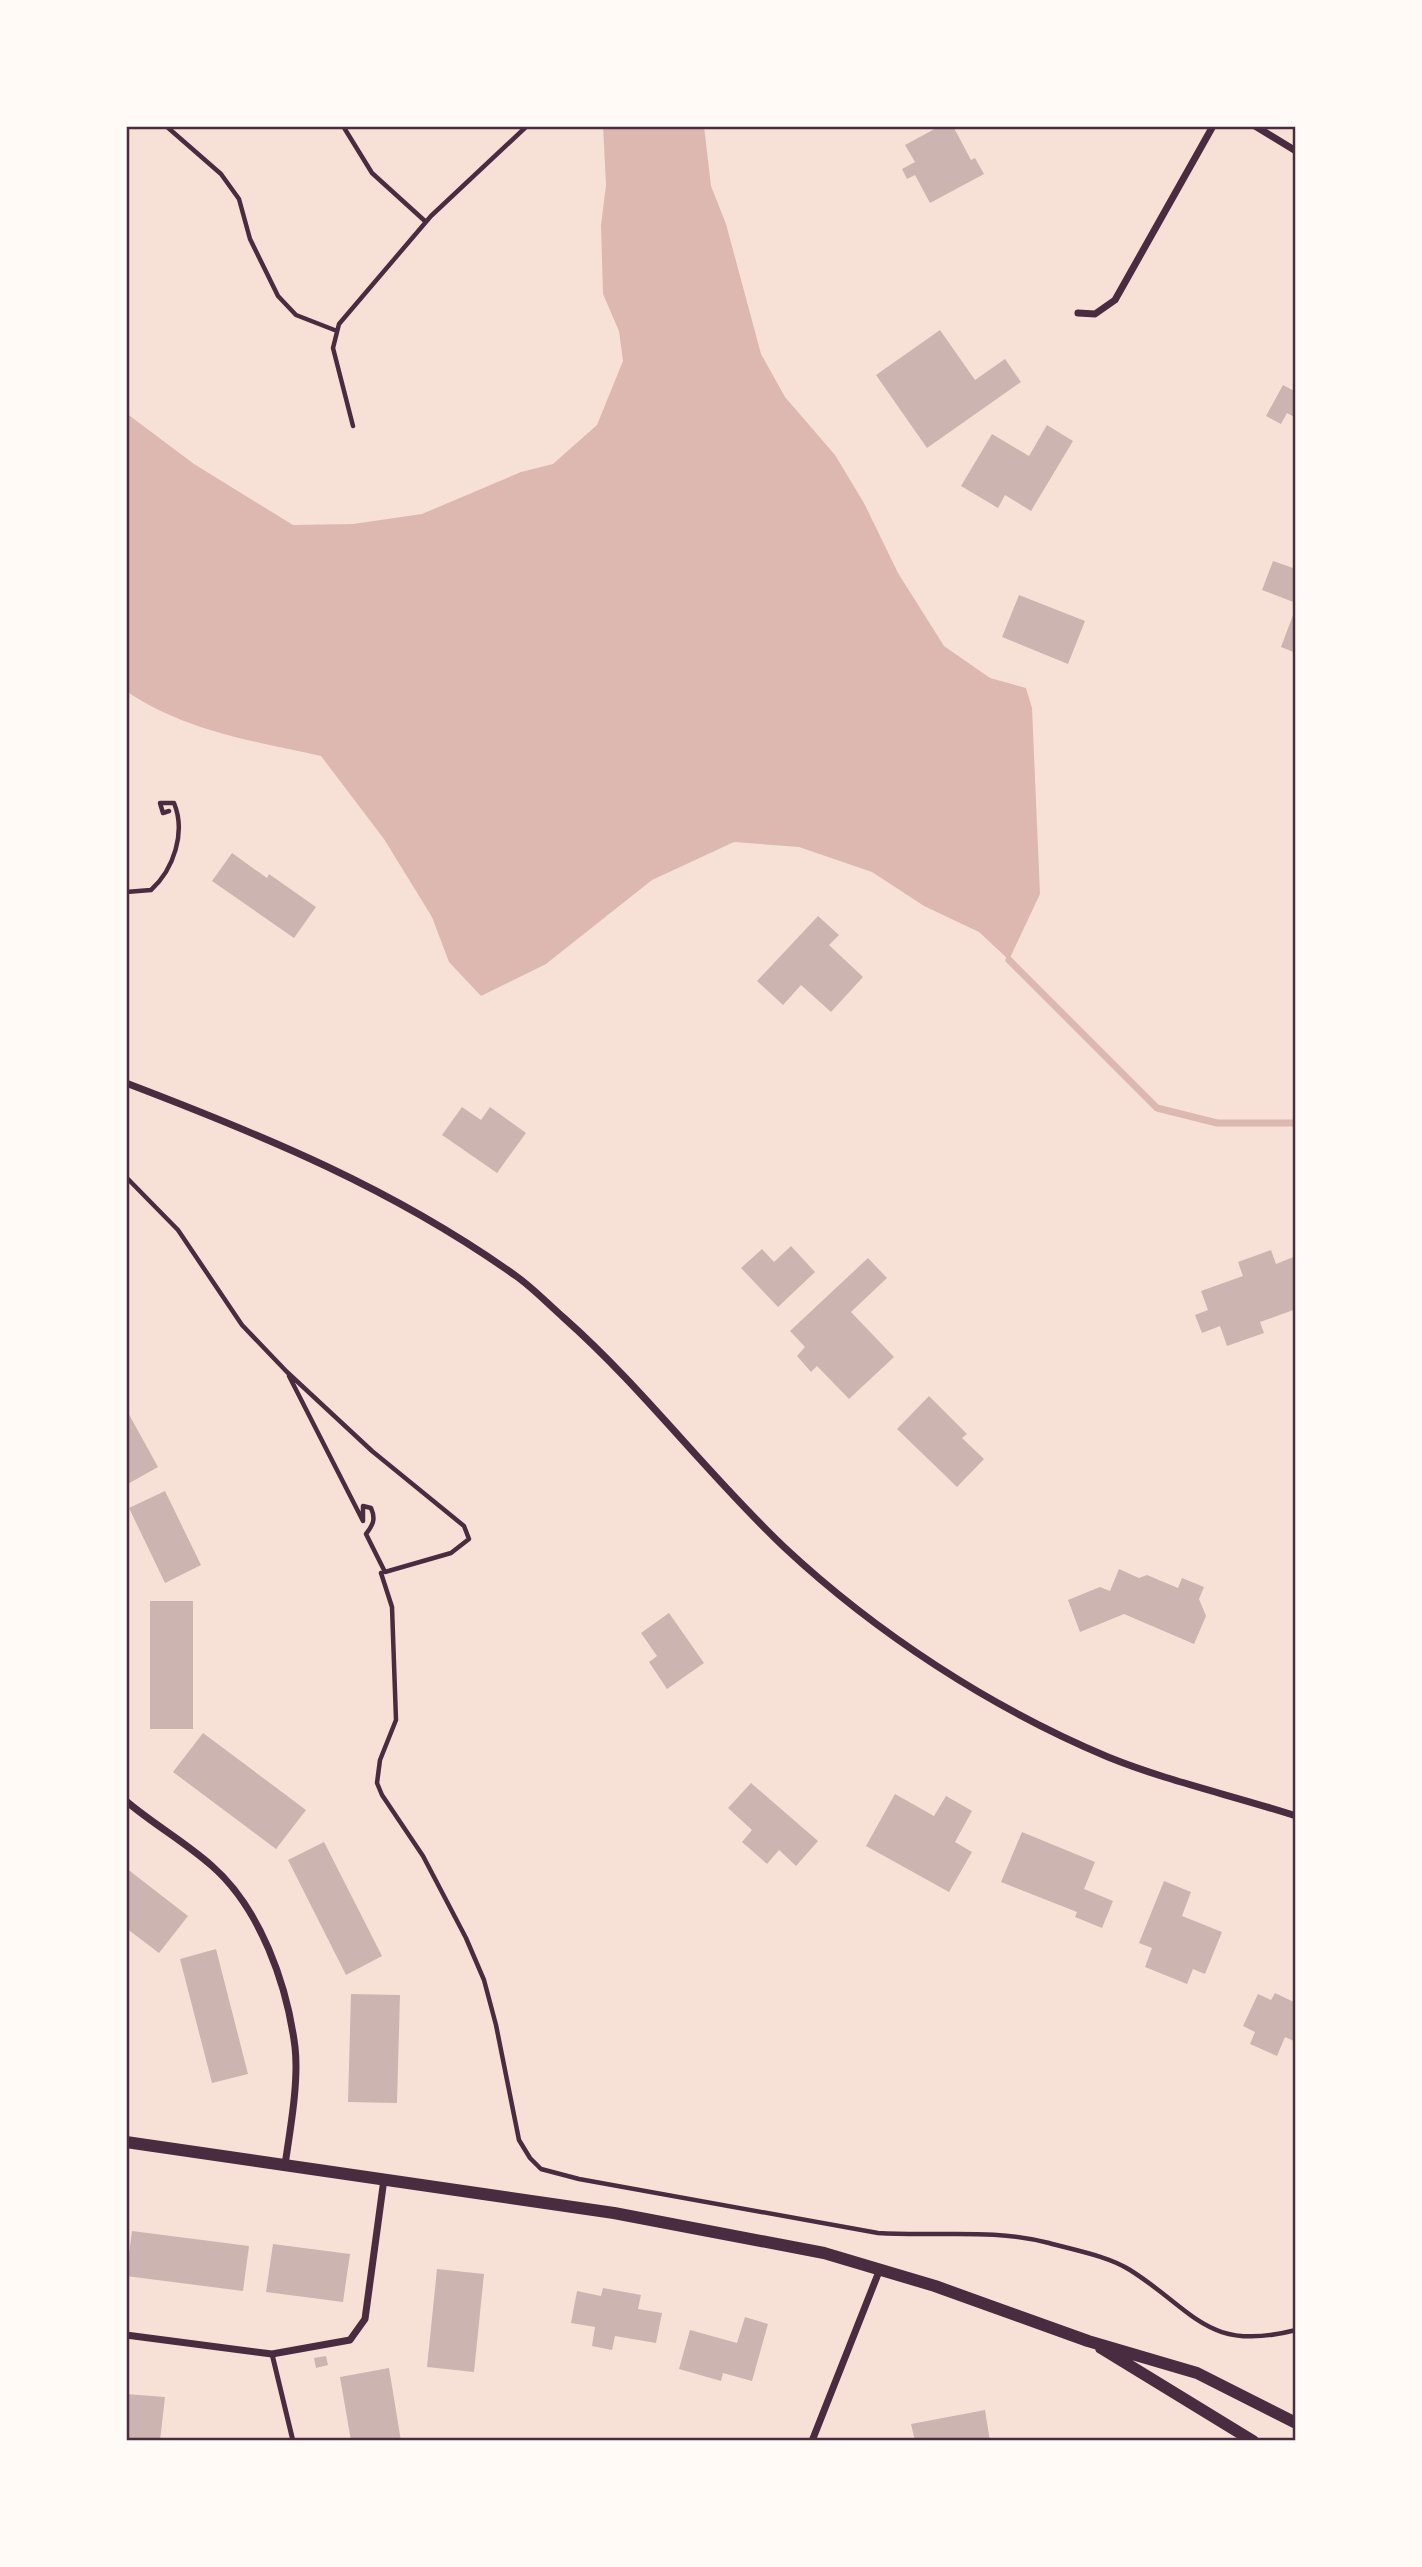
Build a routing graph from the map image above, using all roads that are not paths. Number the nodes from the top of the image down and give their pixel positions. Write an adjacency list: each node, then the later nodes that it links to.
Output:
1 (1213, 126): 4 (street)
2 (1255, 126): 3 (street)
3 (1296, 151)
4 (1078, 313)
5 (126, 1083): 7 (street)
6 (126, 1801): 9 (street)
7 (1296, 1816)
8 (126, 2142): 9 (street)
9 (285, 2165): 10 (street)
10 (384, 2179): 11 (street); 14 (street)
11 (880, 2269): 13 (street); 17 (street)
12 (126, 2335): 14 (street)
13 (1088, 2341): 15 (street); 18 (street)
14 (272, 2354): 16 (lane)
15 (1296, 2423)
16 (293, 2441)
17 (812, 2441)
18 (1253, 2441)

